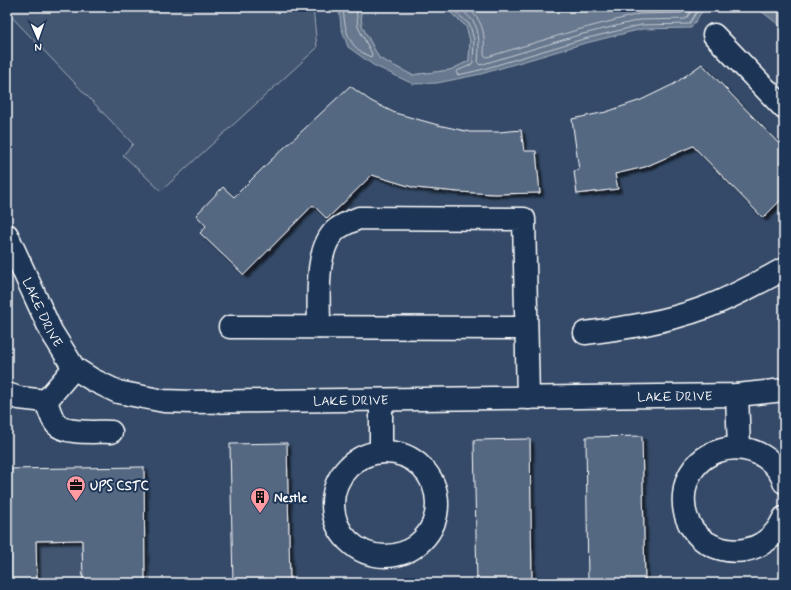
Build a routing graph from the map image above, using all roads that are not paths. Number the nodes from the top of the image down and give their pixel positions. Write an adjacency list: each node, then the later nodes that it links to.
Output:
1 (714, 35): 2 (street)
2 (784, 108)
3 (10, 247): 9 (street, LAKE DRIVE)
4 (784, 269): 8 (street)
5 (230, 327): 6 (street)
6 (319, 327): 7 (street); 7 (street)
7 (526, 328): 13 (street)
8 (585, 333)
9 (74, 368): 14 (street, LAKE DRIVE); 15 (street)
10 (784, 390): 12 (street, LAKE DRIVE)
11 (7, 394): 15 (street)
12 (737, 395): 13 (street, LAKE DRIVE); 17 (street)
13 (528, 398): 14 (street, LAKE DRIVE)
14 (381, 400): 18 (street)
15 (46, 401): 16 (street)
16 (111, 432)
17 (739, 448): 19 (street); 20 (street)
18 (381, 452): 18 (street)
19 (784, 482)
20 (784, 518)

